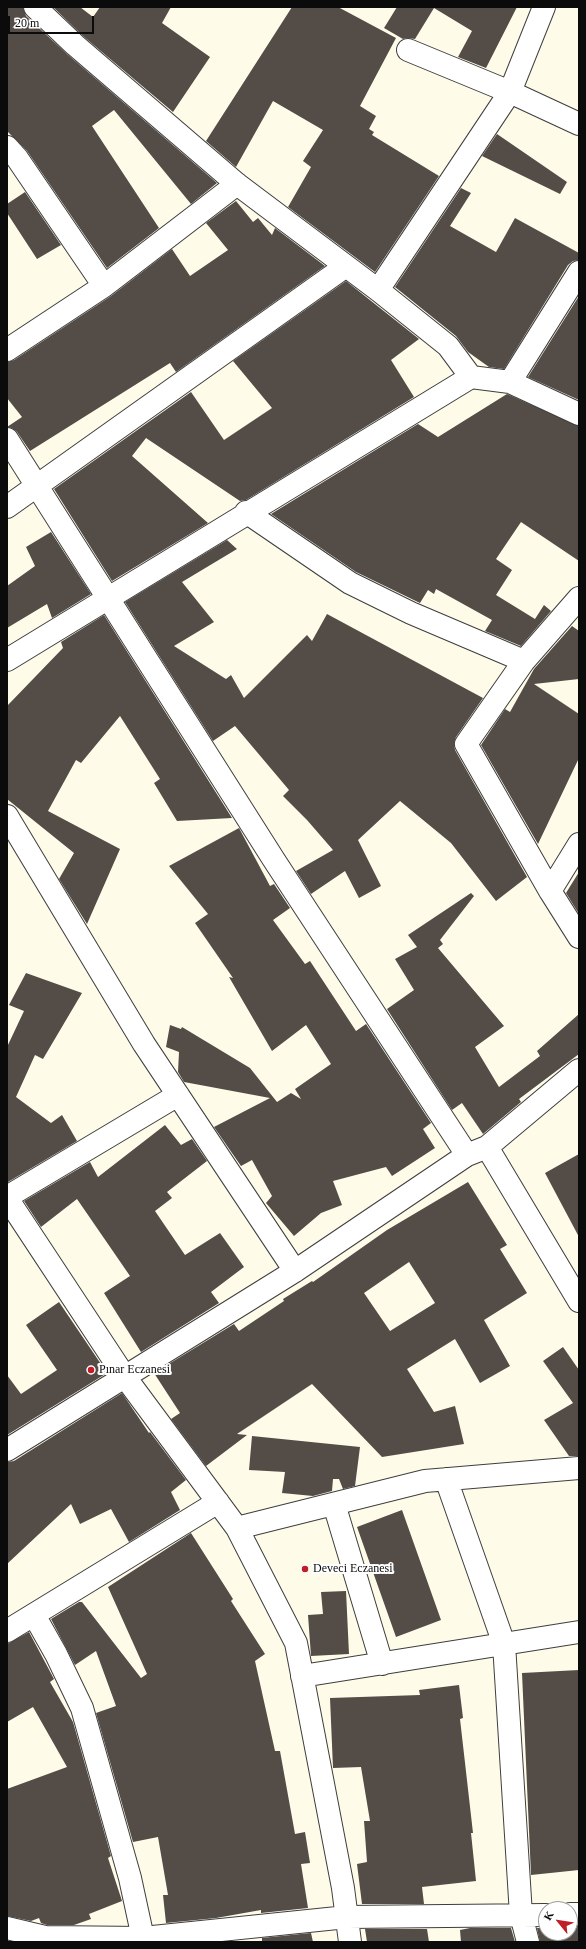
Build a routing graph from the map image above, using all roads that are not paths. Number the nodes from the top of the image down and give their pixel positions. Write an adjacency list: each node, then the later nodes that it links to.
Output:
1 (35, 7): 7 (street)
2 (544, 7): 4 (street)
3 (408, 50): 4 (street)
4 (510, 92): 5 (street); 11 (street)
5 (579, 124)
6 (7, 147): 10 (street)
7 (237, 184): 8 (street); 10 (street)
8 (346, 266): 11 (street); 17 (street)
9 (579, 272): 14 (street)
10 (104, 286): 12 (street)
11 (378, 290): 13 (street)
12 (7, 350)
13 (471, 377): 14 (street); 19 (street)
14 (510, 382): 15 (street)
15 (579, 414)
16 (7, 439): 17 (street)
17 (37, 486): 18 (street); 21 (street)
18 (7, 507)
19 (246, 512): 21 (street); 23 (street)
20 (579, 598): 23 (street)
21 (110, 599): 22 (street); 30 (street)
22 (7, 660)
23 (524, 661): 26 (street)
24 (7, 816): 29 (street)
25 (579, 844): 26 (street)
26 (550, 891): 27 (street)
27 (579, 937)
28 (579, 1070): 30 (street)
29 (178, 1095): 31 (street); 32 (street)
30 (477, 1151): 32 (street); 33 (street)
31 (7, 1198): 34 (street)
32 (295, 1271): 34 (street)
33 (579, 1302)
34 (125, 1377): 35 (street); 38 (street)
35 (7, 1450)
36 (579, 1468): 37 (street)
37 (446, 1479): 39 (street); 44 (street)
38 (218, 1502): 40 (street); 41 (street)
39 (334, 1504): 40 (street); 45 (street)
40 (237, 1528): 46 (street)
41 (34, 1615): 42 (street); 51 (street)
42 (7, 1631)
43 (579, 1632): 44 (street)
44 (504, 1644): 45 (street); 47 (street)
45 (382, 1664): 46 (street)
46 (302, 1676): 49 (street)
47 (521, 1915): 48 (street); 49 (street); 53 (street)
48 (538, 1915)
49 (347, 1917): 51 (street); 52 (street)
50 (7, 1928): 51 (street)
51 (143, 1938)
52 (350, 1942)
53 (528, 1942)

